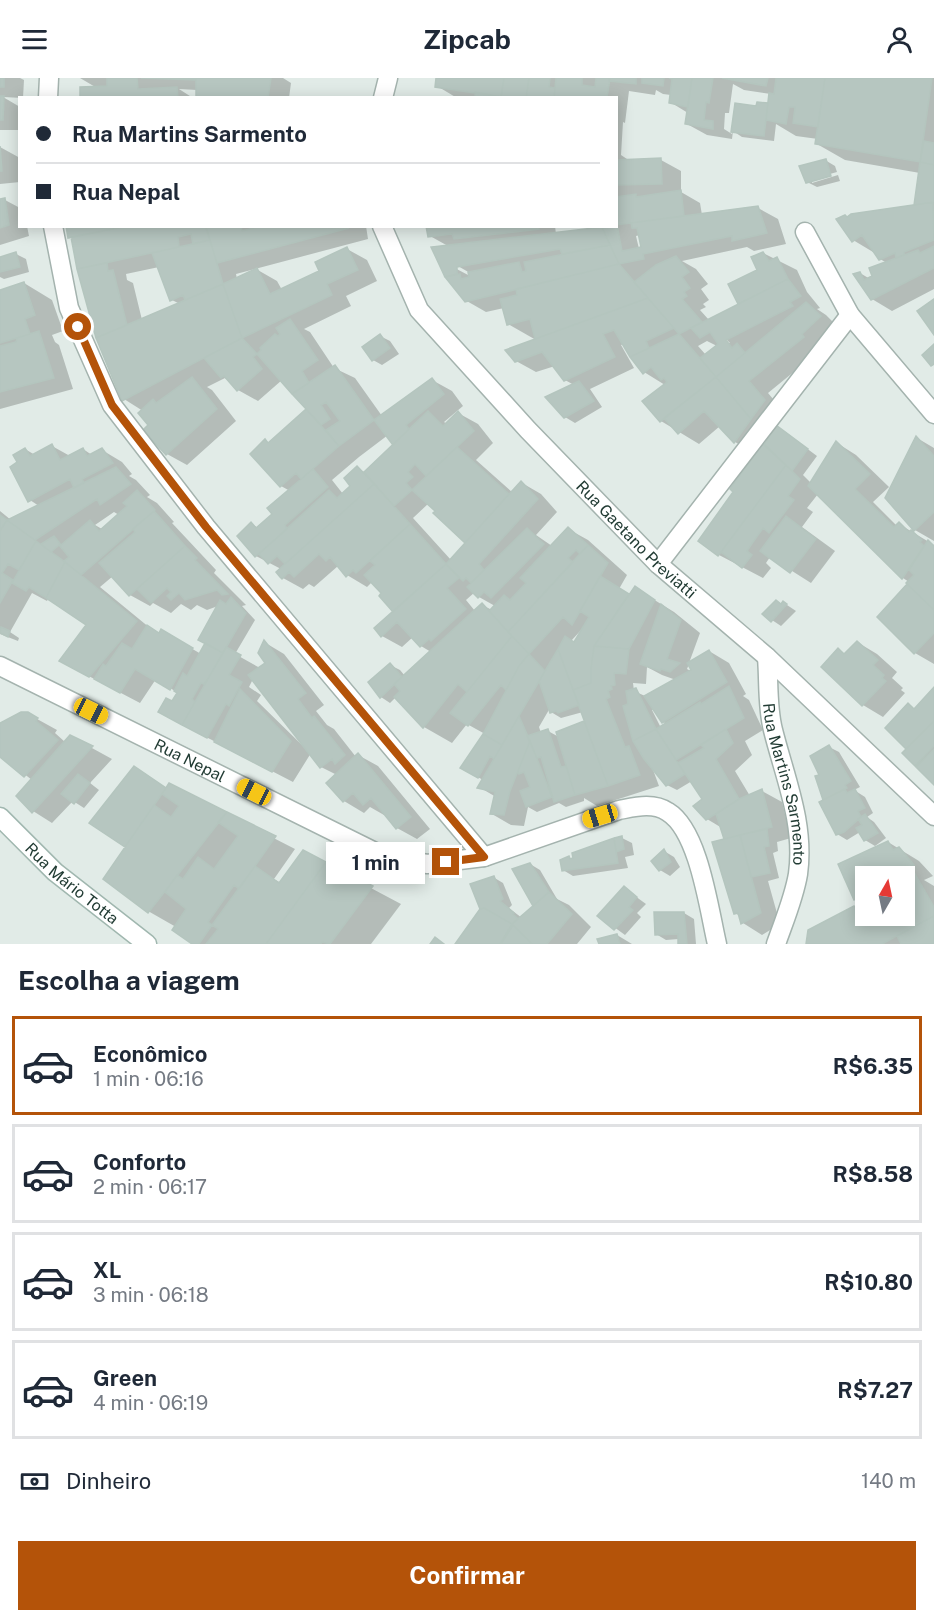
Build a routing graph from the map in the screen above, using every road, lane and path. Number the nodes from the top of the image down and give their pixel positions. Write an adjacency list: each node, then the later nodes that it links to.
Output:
1 (49, 78): 3 (street)
2 (388, 78): 4 (street)
3 (48, 96)
4 (384, 96)
5 (52, 228): 15 (street)
6 (383, 228): 10 (street, Rua Gaetano Previatti)
7 (805, 232): 8 (street)
8 (850, 315): 9 (street); 10 (street)
9 (934, 414)
10 (658, 564): 11 (street, Rua Gaetano Previatti)
11 (767, 657): 13 (street, Rua Gaetano Previatti); 18 (street, Rua Martins Sarmento)
12 (3, 672): 15 (street, Rua Nepal)
13 (934, 816)
14 (0, 817): 16 (street, Rua Mário Totta)
15 (484, 857): 17 (street)
16 (147, 944)
17 (717, 944)
18 (776, 944)

